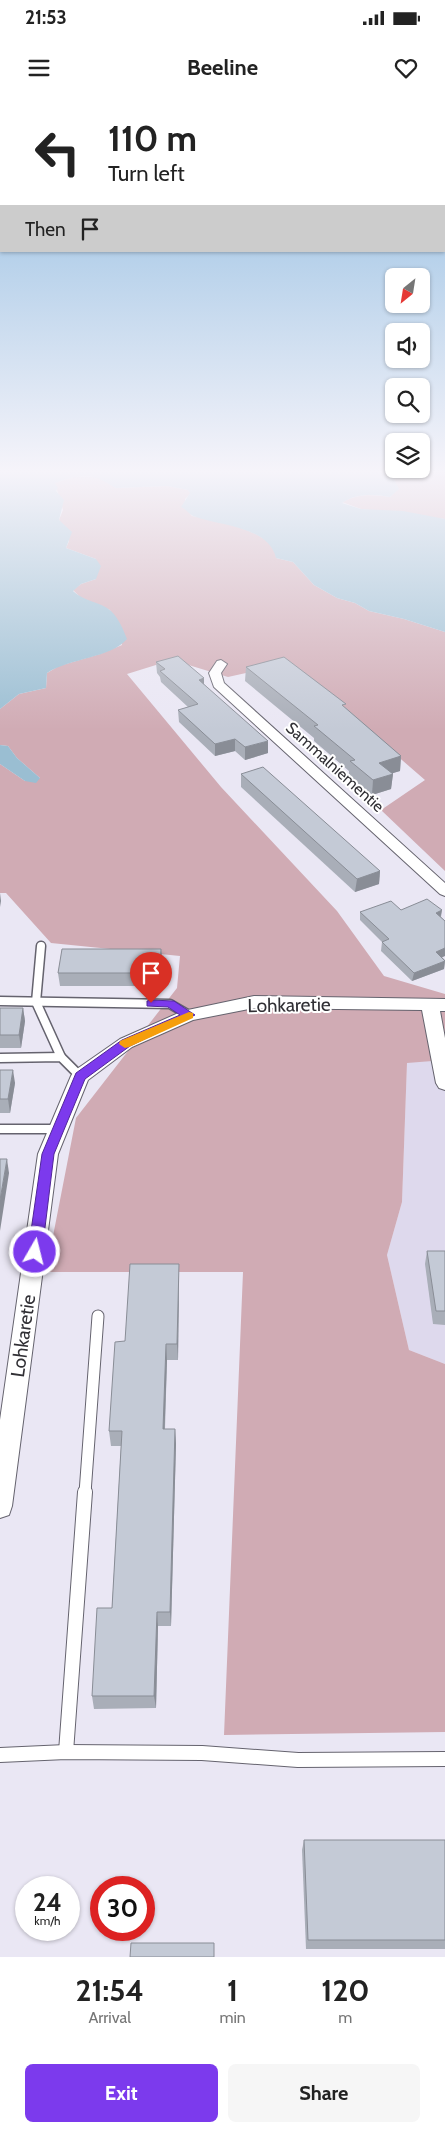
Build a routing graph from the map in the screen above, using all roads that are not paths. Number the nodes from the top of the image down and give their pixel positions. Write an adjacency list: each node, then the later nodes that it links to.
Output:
1 (221, 664): 2 (street, Sammalniementie)
2 (445, 891)
3 (41, 946): 5 (lane)
4 (0, 1001): 5 (lane)
5 (36, 1002): 7 (lane); 8 (lane)
6 (437, 1005): 7 (street, Lohkaretie); 11 (street)
7 (190, 1015): 10 (street, Lohkaretie)
8 (61, 1057): 9 (lane); 10 (lane)
9 (0, 1058)
10 (80, 1076): 13 (street, Lohkaretie)
11 (445, 1083)
12 (0, 1129): 13 (lane)
13 (58, 1129): 15 (street, Lohkaretie)
14 (98, 1316): 16 (lane)
15 (0, 1506)
16 (66, 1752): 17 (lane); 18 (lane)
17 (0, 1755)
18 (445, 1759)

